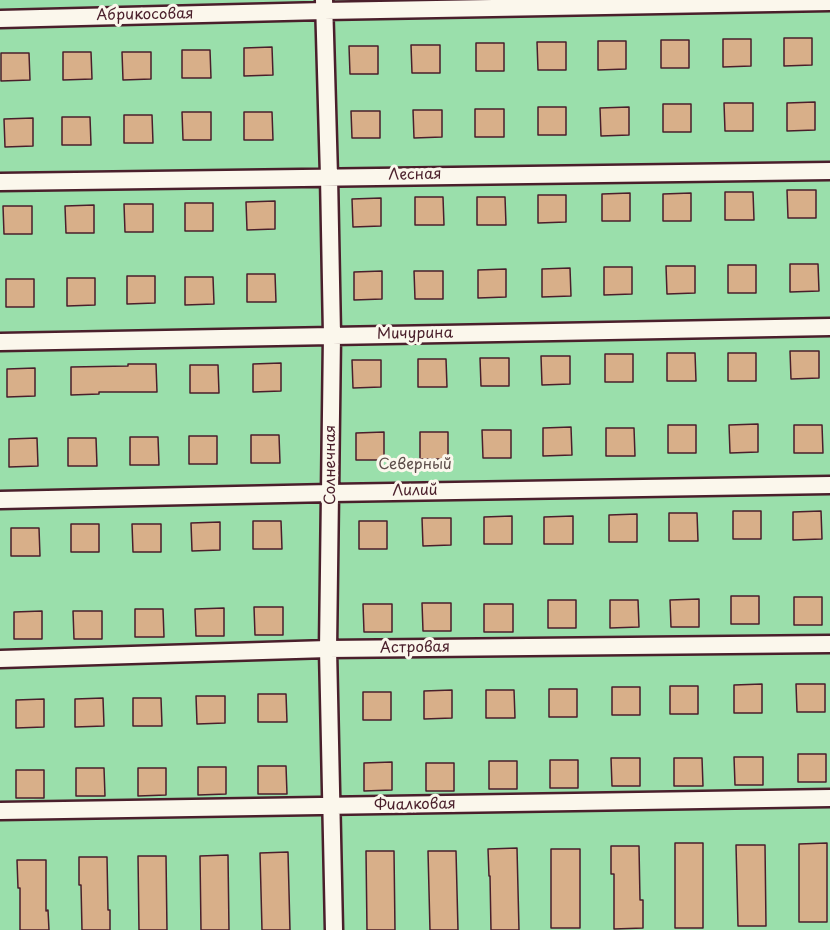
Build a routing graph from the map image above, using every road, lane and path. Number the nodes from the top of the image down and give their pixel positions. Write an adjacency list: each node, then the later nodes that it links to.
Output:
1 (830, 2): 2 (street, Абрикосовая)
2 (324, 5): 3 (street, Абрикосовая); 5 (street, Солнечная)
3 (0, 19)
4 (830, 171): 5 (street, Лесная)
5 (329, 176): 6 (street, Лесная); 8 (street, Солнечная)
6 (0, 182)
7 (830, 327): 8 (street, Мичурина)
8 (332, 335): 9 (street, Мичурина); 11 (street, Солнечная)
9 (0, 342)
10 (830, 484): 11 (street, Лилий)
11 (331, 493): 12 (street, Лилий); 14 (street, Солнечная)
12 (0, 500)
13 (830, 644): 14 (street, Астровая)
14 (328, 650): 15 (street, Астровая); 17 (street, Солнечная)
15 (0, 659)
16 (830, 798): 17 (street, Фиалковая)
17 (332, 807): 18 (street, Фиалковая); 19 (street, Солнечная)
18 (0, 812)
19 (334, 930)

